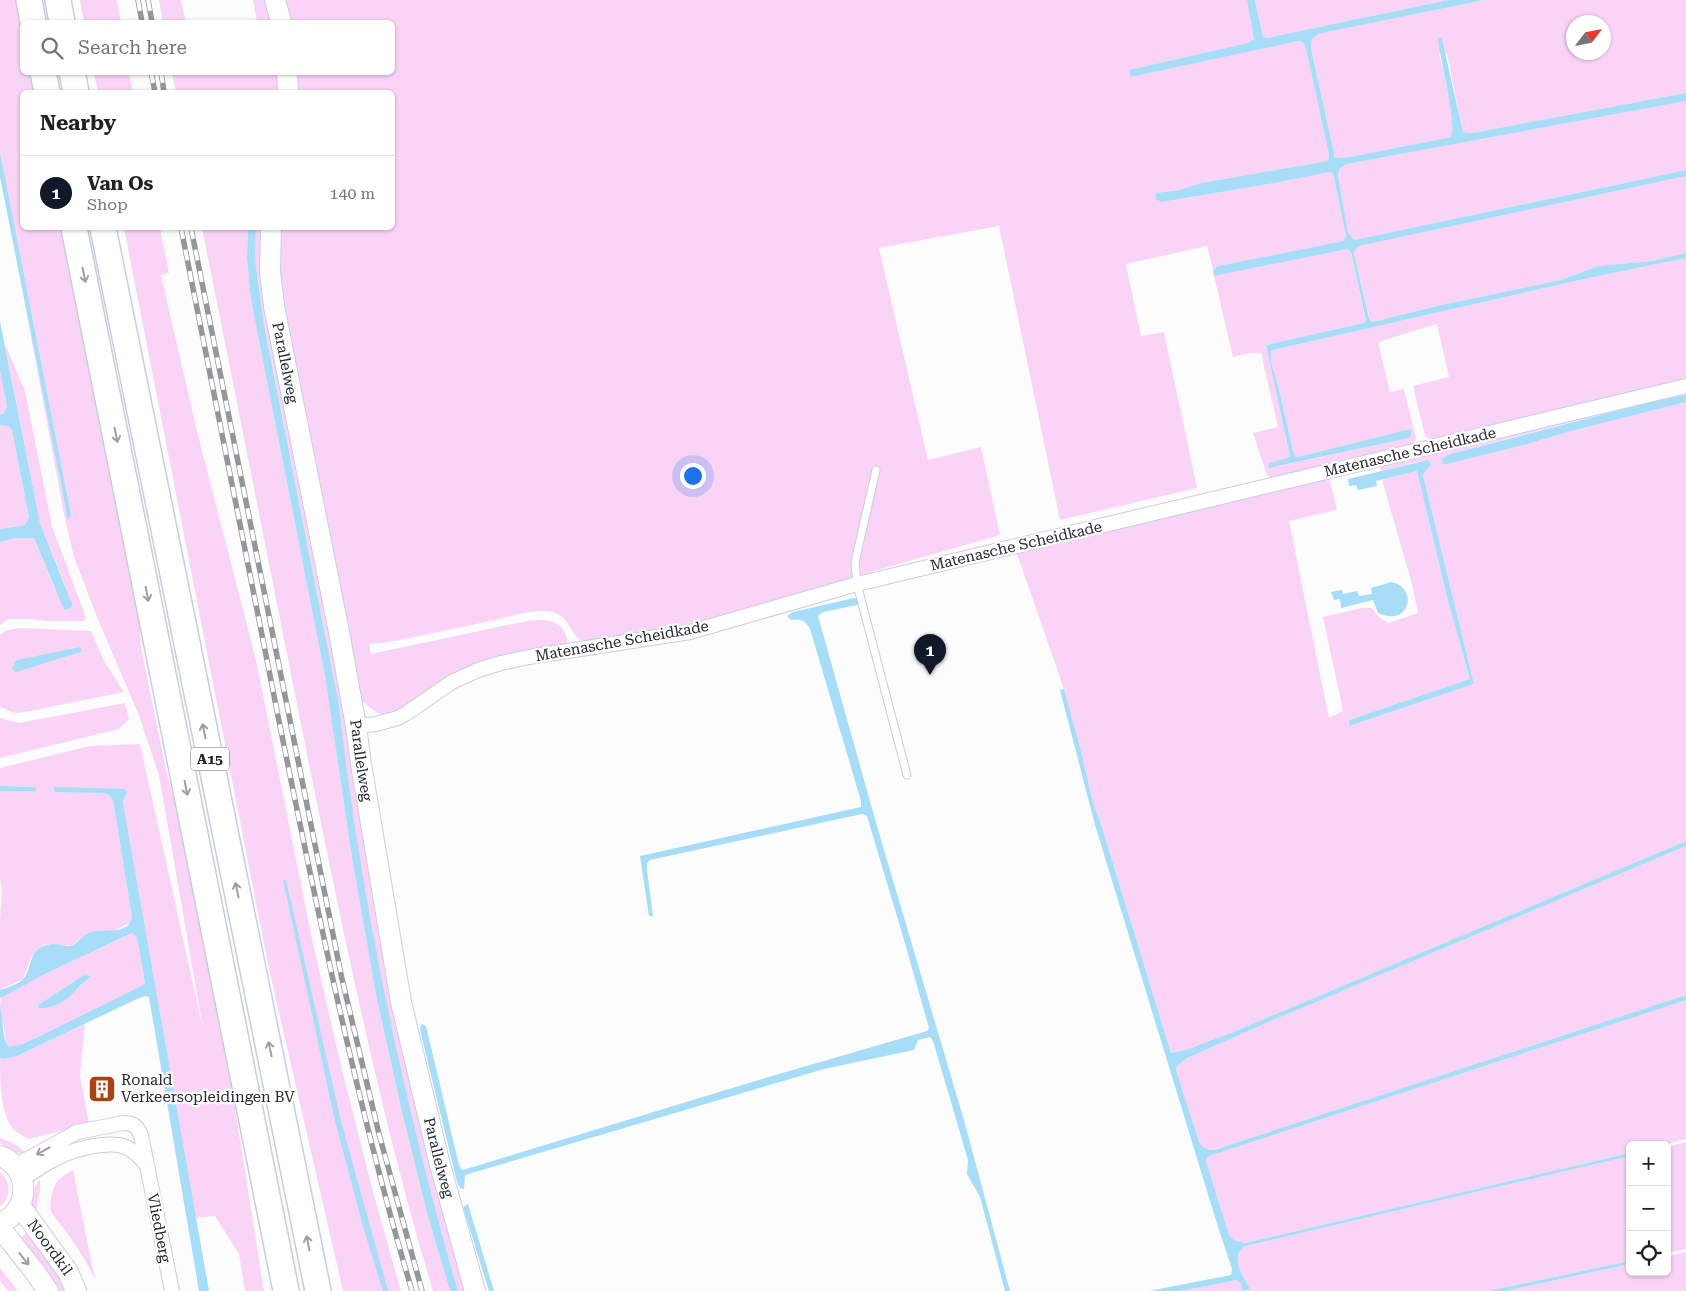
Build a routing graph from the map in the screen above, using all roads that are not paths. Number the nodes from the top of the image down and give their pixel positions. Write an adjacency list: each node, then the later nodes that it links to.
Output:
1 (29, 0): 4 (highway)
2 (58, 0): 5 (highway)
3 (275, 0): 6 (street)
4 (33, 20)
5 (62, 20)
6 (280, 20)
7 (44, 75): 10 (highway)
8 (73, 75): 11 (highway)
9 (287, 75): 12 (street)
10 (47, 90)
11 (76, 90)
12 (288, 90)
13 (74, 230): 31 (highway, A15, one-way to 31)
14 (103, 230): 32 (highway, A15, one-way to 14)
15 (271, 230): 19 (street, Parallelweg)
16 (1686, 386): 18 (street, Matenasche Scheidkade)
17 (876, 470): 18 (lane)
18 (857, 584): 19 (street, Matenasche Scheidkade); 20 (lane)
19 (356, 726): 33 (street, Parallelweg)
20 (907, 775)
21 (93, 1129): 22 (lane); 23 (street, Vliedberg); 24 (street, Vliedberg, one-way to 24)
22 (97, 1146): 23 (street); 24 (street)
23 (147, 1165): 30 (street, Vliedberg)
24 (13, 1167): 25 (street)
25 (20, 1206): 26 (street); 29 (street, Noordkil)
26 (0, 1223)
27 (0, 1228): 28 (street, Noordkil, one-way to 28)
28 (48, 1291)
29 (76, 1291)
30 (172, 1291)
31 (286, 1291)
32 (318, 1291)
33 (475, 1291)

